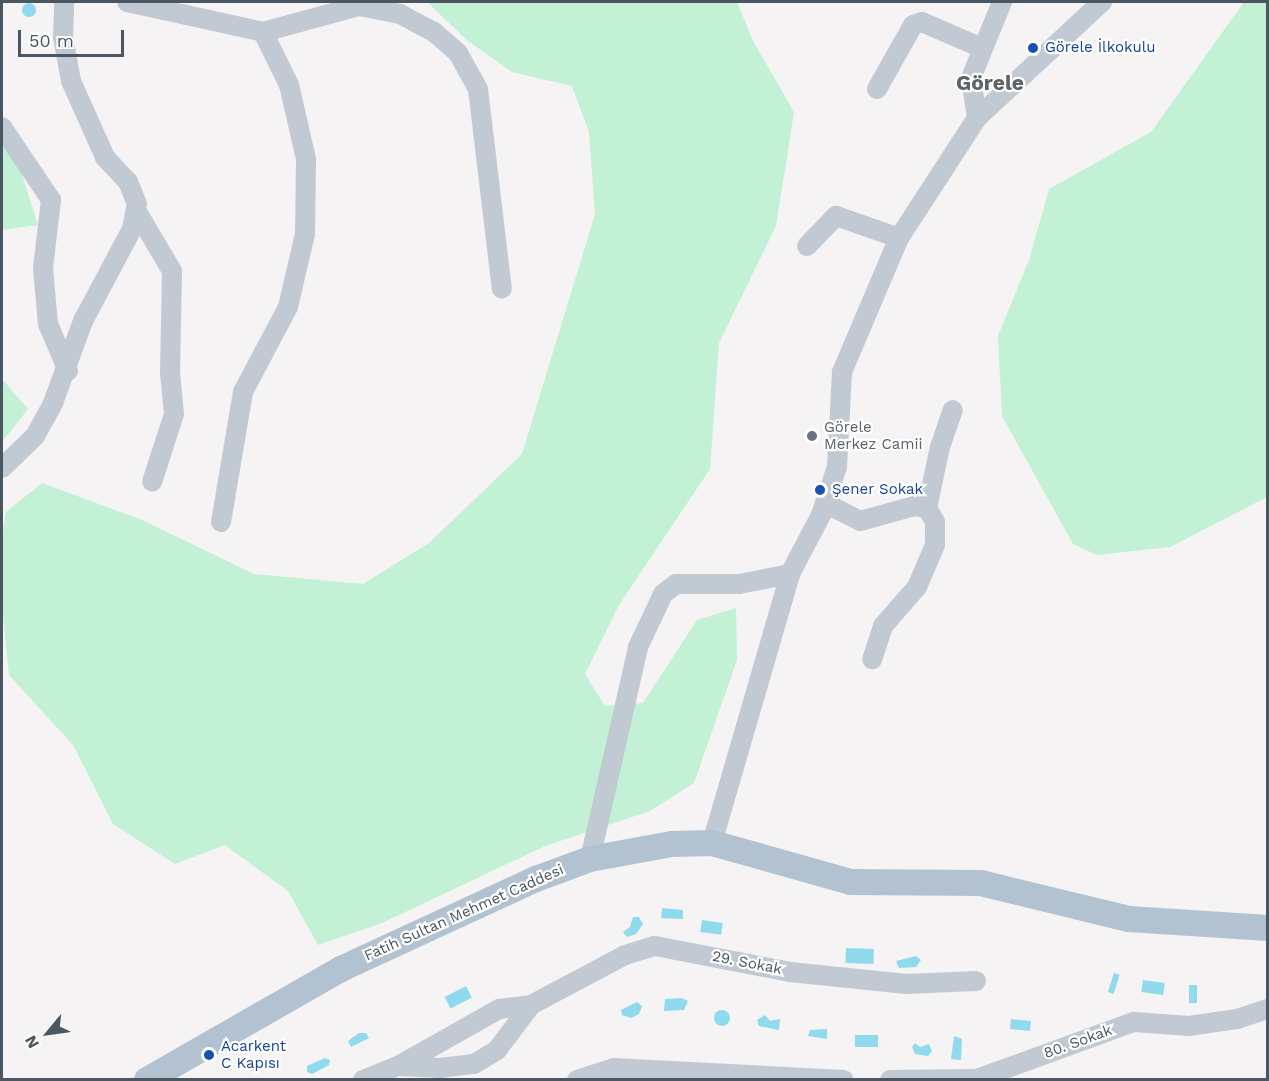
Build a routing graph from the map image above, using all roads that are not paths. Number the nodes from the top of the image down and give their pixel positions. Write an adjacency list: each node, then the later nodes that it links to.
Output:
1 (64, 2): 10 (street)
2 (127, 2): 5 (street)
3 (1002, 2): 6 (street)
4 (1102, 2): 8 (street)
5 (263, 32): 13 (street); 20 (street)
6 (982, 48): 7 (street); 8 (street)
7 (877, 89)
8 (978, 118): 11 (street)
9 (2, 127): 14 (street)
10 (136, 210): 14 (street); 17 (street)
11 (899, 238): 12 (street); 18 (street)
12 (807, 246)
13 (502, 289)
14 (68, 371): 16 (street)
15 (953, 410): 19 (street)
16 (2, 468)
17 (152, 482)
18 (825, 503): 19 (street); 21 (street)
19 (927, 508): 22 (street)
20 (221, 522)
21 (790, 574): 23 (street); 24 (street)
22 (872, 659)
23 (712, 843): 24 (main road, Fatih Sultan Mehmet Caddesi); 25 (main road, Fatih Sultan Mehmet Caddesi)
24 (590, 859): 30 (main road, Fatih Sultan Mehmet Caddesi)
25 (1268, 928)
26 (976, 981): 27 (street, 29. Sokak)
27 (531, 1005): 29 (street, 29. Sokak); 29 (street, 29. Sokak)
28 (1268, 1009): 34 (street, 80. Sokak)
29 (398, 1066): 31 (street, 29. Sokak)
30 (147, 1080)
31 (363, 1080)
32 (578, 1080): 33 (street)
33 (844, 1080)
34 (890, 1080)

